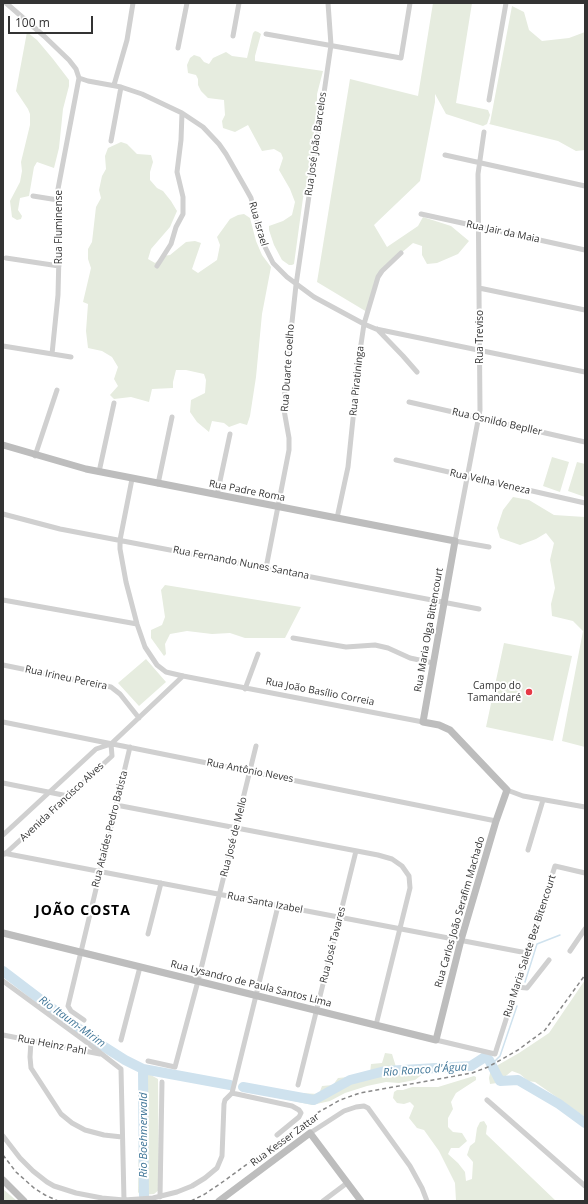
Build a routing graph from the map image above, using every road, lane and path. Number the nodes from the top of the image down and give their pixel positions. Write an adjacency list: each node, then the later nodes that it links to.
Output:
1 (6, 3): 12 (street)
2 (133, 3): 13 (street)
3 (187, 3): 11 (street)
4 (239, 3): 9 (street)
5 (328, 3): 10 (street, Rua José João Barcelos)
6 (410, 3): 10 (street)
7 (506, 3): 15 (street)
8 (266, 34): 10 (street)
9 (233, 36)
10 (331, 45): 31 (street, Rua José João Barcelos)
11 (178, 48)
12 (79, 78): 13 (street, Rua Israel); 23 (street, Rua Fluminense)
13 (114, 85): 14 (street, Rua Israel)
14 (121, 87): 16 (street, Rua Israel); 18 (street)
15 (489, 100)
16 (182, 113): 30 (street); 31 (street, Rua Israel)
17 (484, 132): 20 (street, Rua Treviso)
18 (111, 141)
19 (445, 155): 20 (street)
20 (479, 163): 21 (street); 25 (street, Rua Treviso)
21 (585, 186)
22 (33, 196): 23 (street)
23 (58, 200): 29 (street, Rua Fluminense)
24 (421, 214): 25 (street, Rua Jair da Maia)
25 (478, 226): 26 (street, Rua Jair da Maia); 32 (street, Rua Treviso)
26 (585, 250)
27 (401, 253): 34 (street, Rua Piratininga)
28 (6, 258): 29 (street)
29 (59, 266): 38 (street, Rua Fluminense)
30 (157, 266)
31 (296, 285): 34 (street, Rua Israel); 58 (street, Rua Duarte Coelho)
32 (479, 288): 33 (street); 37 (street, Rua Treviso)
33 (585, 310)
34 (364, 324): 35 (street, Rua Israel); 60 (street, Rua Piratininga)
35 (376, 328): 37 (street, Rua Israel); 40 (street)
36 (3, 346): 38 (street)
37 (480, 350): 41 (street, Rua Israel); 46 (street, Rua Treviso)
38 (52, 354): 39 (street)
39 (71, 357)
40 (417, 372)
41 (585, 372)
42 (57, 390): 50 (street)
43 (409, 402): 46 (street, Rua Osnildo Bepller)
44 (114, 403): 52 (street)
45 (172, 417): 55 (street)
46 (479, 418): 48 (street, Rua Osnildo Bepller); 53 (street, Rua Treviso)
47 (230, 434): 56 (street)
48 (585, 442)
49 (3, 446): 50 (street, Rua Padre Roma)
50 (35, 456): 52 (street, Rua Padre Roma)
51 (396, 460): 53 (street, Rua Velha Veneza)
52 (99, 472): 54 (street, Rua Padre Roma)
53 (468, 477): 57 (street, Rua Velha Veneza); 62 (street, Rua Treviso)
54 (132, 479): 55 (street, Rua Padre Roma); 61 (street, Rua João Basílio Correia)
55 (158, 484): 56 (street, Rua Padre Roma)
56 (217, 495): 58 (street, Rua Padre Roma)
57 (585, 503)
58 (278, 507): 60 (street, Rua Padre Roma); 64 (street, Rua Duarte Coelho)
59 (3, 514): 61 (street, Rua Fernando Nunes Santana)
60 (338, 518): 62 (street, Rua Padre Roma)
61 (120, 540): 64 (street, Rua Fernando Nunes Santana); 68 (street, Rua João Basílio Correia)
62 (455, 541): 63 (street, Rua Padre Roma); 66 (street, Rua Maria Olga Bittencourt)
63 (489, 548)
64 (266, 568): 66 (street, Rua Fernando Nunes Santana)
65 (3, 600): 68 (street)
66 (444, 602): 67 (street, Rua Fernando Nunes Santana); 71 (street, Rua Maria Olga Bittencourt)
67 (480, 609)
68 (137, 624): 73 (street, Rua João Basílio Correia)
69 (293, 638): 71 (street)
70 (258, 654): 74 (street)
71 (433, 663): 77 (street, Rua Maria Olga Bittencourt)
72 (3, 665): 75 (street, Rua Irineu Pereira)
73 (183, 676): 74 (street, Rua João Basílio Correia); 75 (street, Avenida Francisco Alves)
74 (245, 689): 77 (street, Rua João Basílio Correia)
75 (139, 718): 78 (street, Avenida Francisco Alves)
76 (3, 722): 78 (street, Rua Antônio Neves)
77 (424, 722): 83 (street, Rua João Basílio Correia)
78 (111, 744): 80 (street, Rua Antônio Neves); 84 (street, Avenida Francisco Alves); 85 (street, Avenida Francisco Alves)
79 (256, 746): 81 (street, Rua José de Mello)
80 (130, 747): 81 (street, Rua Antônio Neves); 87 (street, Rua Ataídes Pedro Batista)
81 (250, 772): 89 (street, Rua Antônio Neves); 90 (street, Rua José de Mello)
82 (3, 783): 84 (street)
83 (507, 790): 86 (street, Rua João Basílio Correia); 89 (street, Rua Carlos João Serafim Machado)
84 (49, 793): 85 (street); 91 (street, Avenida Francisco Alves)
85 (68, 796): 94 (street, Avenida Francisco Alves)
86 (543, 800): 88 (street, Rua João Basílio Correia); 92 (street)
87 (116, 805): 90 (street); 95 (street, Rua Ataídes Pedro Batista)
88 (585, 807)
89 (496, 821): 105 (street, Rua Carlos João Serafim Machado)
90 (236, 829): 93 (street); 98 (street, Rua José de Mello)
91 (3, 835)
92 (528, 850)
93 (356, 851): 100 (street, Rua José Tavares); 101 (street)
94 (4, 854): 95 (street, Rua Santa Izabel)
95 (100, 872): 97 (street, Rua Santa Izabel); 107 (street, Rua Ataídes Pedro Batista)
96 (585, 873): 108 (street, Rua Maria Salete Bez Bitencourt)
97 (161, 883): 98 (street, Rua Santa Izabel); 104 (street)
98 (220, 895): 99 (street, Rua Santa Izabel); 112 (street, Rua José de Mello)
99 (278, 906): 100 (street, Rua Santa Izabel); 114 (street)
100 (340, 917): 101 (street, Rua Santa Izabel); 115 (street, Rua José Tavares)
101 (400, 929): 105 (street, Rua Santa Izabel); 117 (street)
102 (585, 930): 106 (street)
103 (3, 932): 107 (street, Rua Lysandro de Paula Santos Lima)
104 (148, 934)
105 (460, 940): 108 (street, Rua Santa Izabel); 120 (street, Rua Carlos João Serafim Machado)
106 (570, 951)
107 (81, 952): 110 (street, Rua Lysandro de Paula Santos Lima); 116 (street, Rua Ataídes Pedro Batista)
108 (527, 953): 113 (street, Rua Maria Salete Bez Bitencourt)
109 (549, 960): 113 (street)
110 (140, 967): 112 (street, Rua Lysandro de Paula Santos Lima); 119 (street)
111 (3, 981): 122 (street)
112 (198, 981): 114 (street, Rua Lysandro de Paula Santos Lima); 124 (street, Rua José de Mello)
113 (516, 987): 123 (street, Rua Maria Salete Bez Bitencourt)
114 (257, 996): 115 (street, Rua Lysandro de Paula Santos Lima); 127 (street)
115 (317, 1010): 117 (street, Rua Lysandro de Paula Santos Lima); 126 (street, Rua José Tavares)
116 (84, 1020)
117 (376, 1025): 120 (street, Rua Lysandro de Paula Santos Lima)
118 (3, 1035): 121 (street, Rua Heinz Pahl)
119 (121, 1040)
120 (436, 1040): 123 (street, Rua Lysandro de Paula Santos Lima)
121 (31, 1041): 122 (street, Rua Heinz Pahl); 132 (street)
122 (100, 1054): 132 (street)
123 (495, 1054)
124 (148, 1061)
125 (162, 1082): 136 (street)
126 (298, 1085)
127 (232, 1093): 130 (street); 136 (street)
128 (487, 1100): 135 (street)
129 (310, 1133): 134 (street); 139 (street, Rua Kesser Zattar); 142 (street, Rua Kesser Zattar)
130 (277, 1135)
131 (3, 1136): 137 (street)
132 (122, 1137): 137 (street)
133 (3, 1180): 138 (street)
134 (347, 1183): 140 (street); 141 (street)
135 (585, 1186)
136 (160, 1197): 137 (street)
137 (124, 1200)
138 (24, 1201)
139 (219, 1201)
140 (323, 1201)
141 (361, 1201)
142 (427, 1201)

